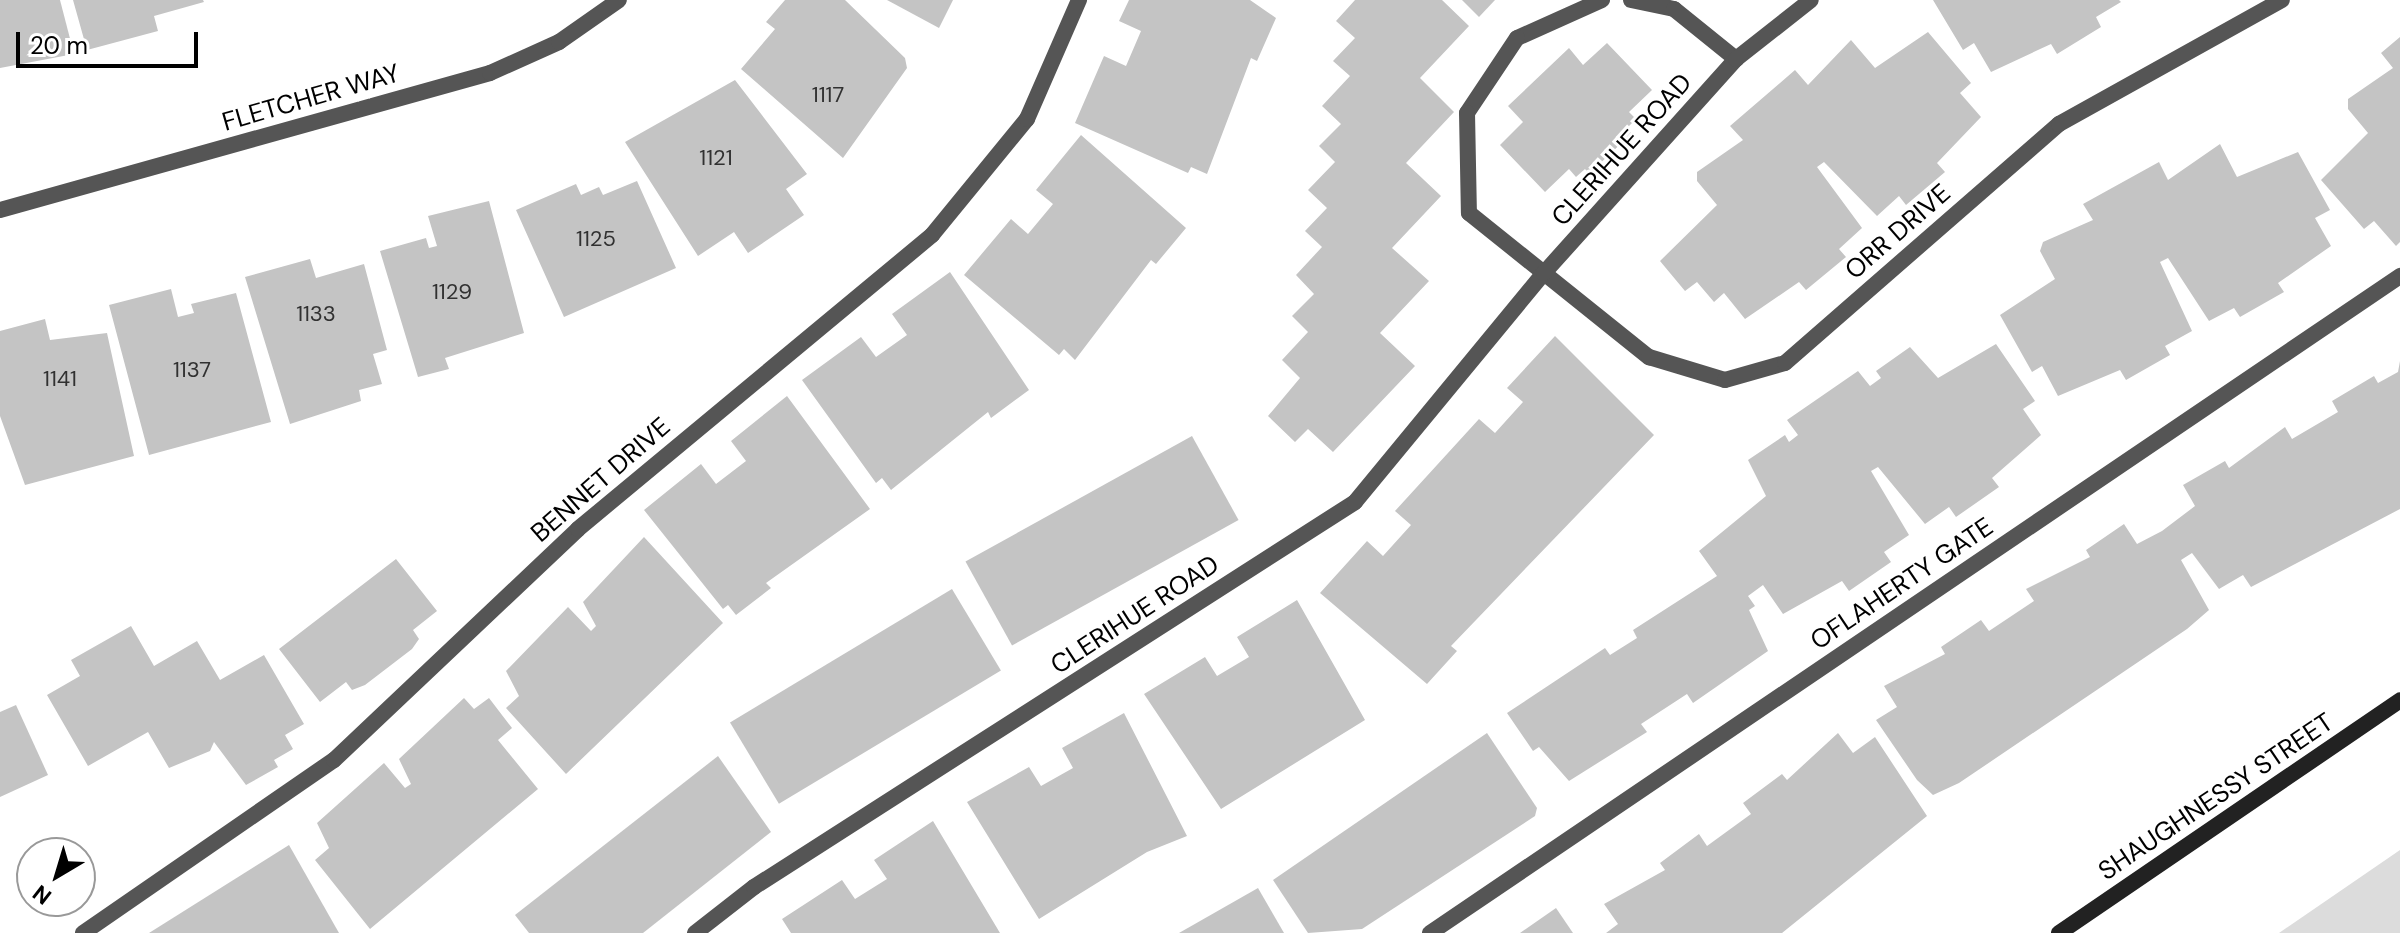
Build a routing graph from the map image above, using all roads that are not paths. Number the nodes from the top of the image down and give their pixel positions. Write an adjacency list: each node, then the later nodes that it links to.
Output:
1 (619, 0): 8 (street, FLETCHER WAY)
2 (1079, 0): 12 (street, BENNET DRIVE)
3 (1602, 0): 9 (street)
4 (1631, 0): 7 (street)
5 (1811, 0): 7 (street, CLERIHUE ROAD)
6 (2282, 0): 9 (street, ORR DRIVE)
7 (1736, 59): 9 (street, CLERIHUE ROAD)
8 (0, 210)
9 (1544, 273): 13 (street, CLERIHUE ROAD)
10 (2400, 276): 14 (street, OFLAHERTY GATE)
11 (2400, 700): 15 (main road, SHAUGHNESSY STREET)
12 (83, 933)
13 (695, 933)
14 (1430, 933)
15 (2059, 933)

